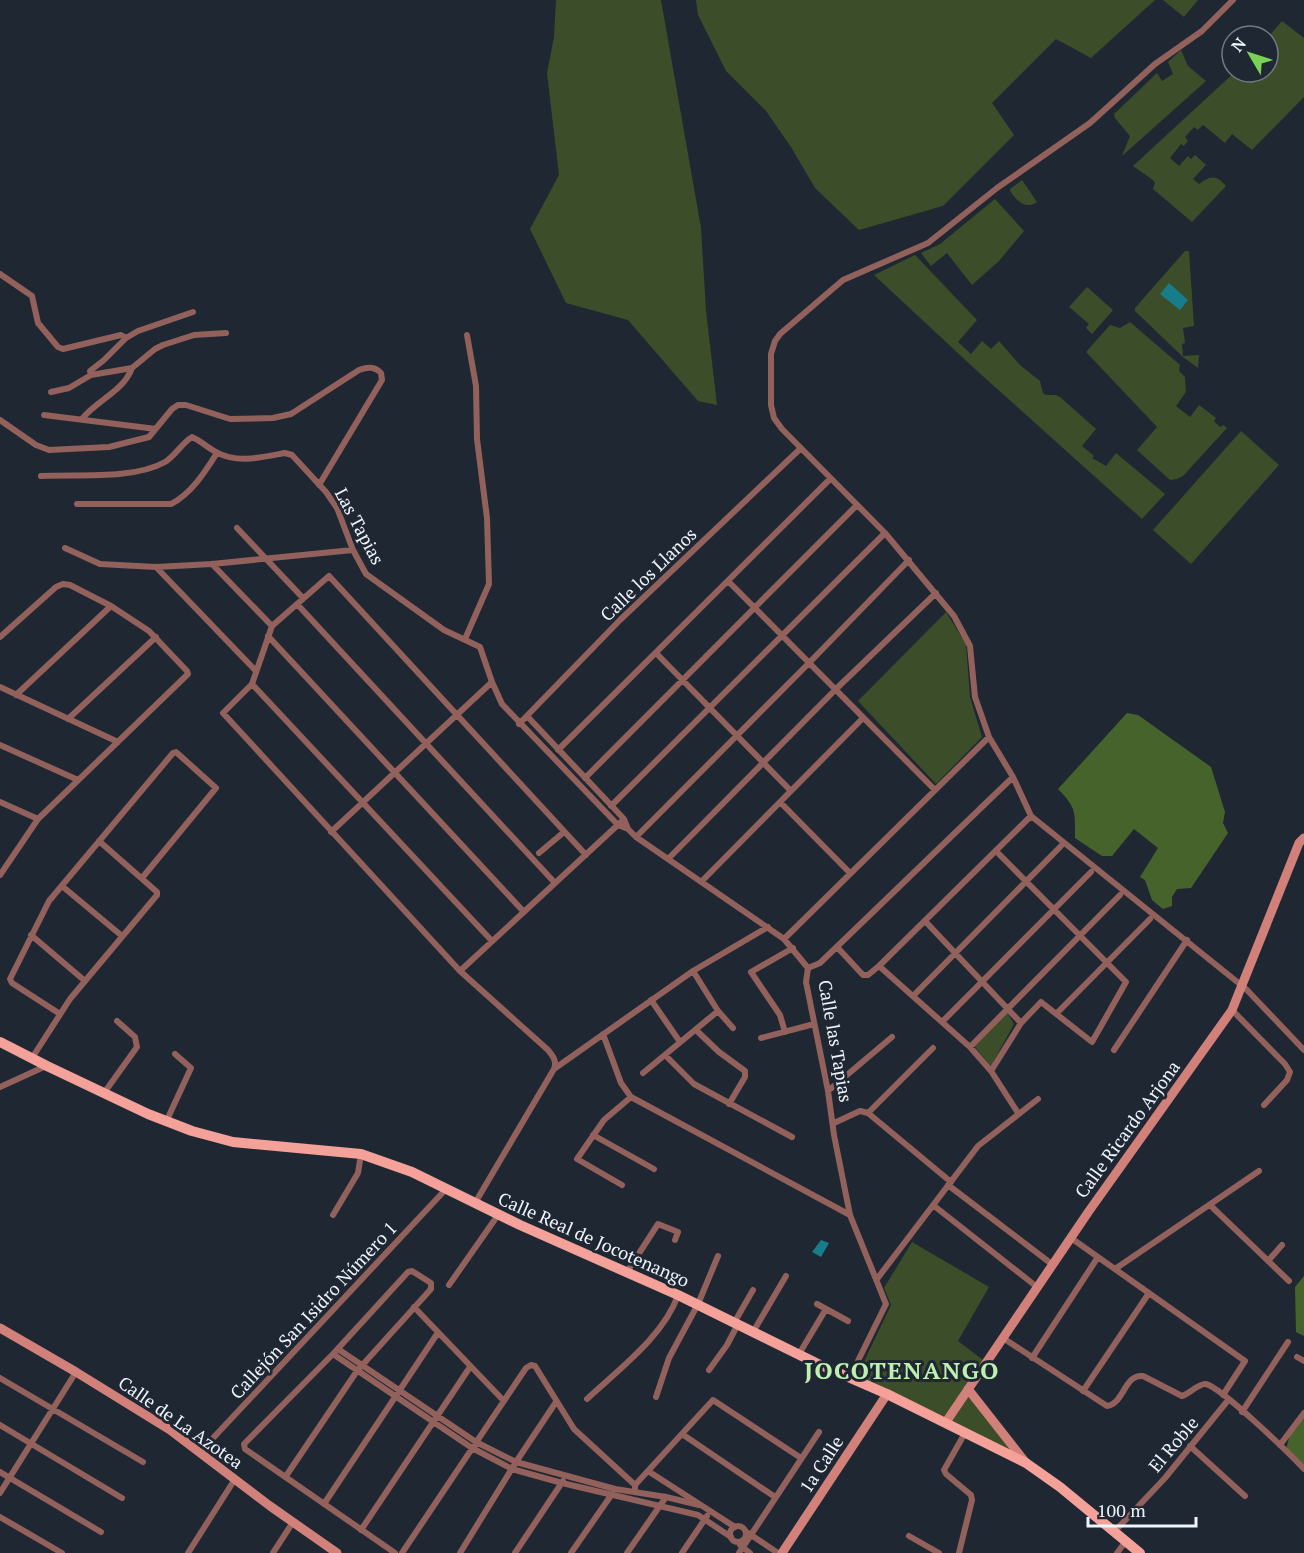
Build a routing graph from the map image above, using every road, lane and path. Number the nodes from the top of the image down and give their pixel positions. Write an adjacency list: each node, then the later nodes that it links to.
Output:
1 (1233, 0): 14 (street)
2 (0, 274): 6 (street)
3 (192, 312): 6 (street)
4 (226, 333): 7 (street)
5 (467, 334): 40 (street)
6 (126, 338): 8 (street)
7 (132, 368): 8 (street); 11 (street)
8 (91, 375): 9 (street)
9 (51, 392)
10 (44, 416): 11 (street)
11 (82, 419): 13 (street)
12 (0, 420): 13 (street, Las Tapias)
13 (156, 429): 18 (street, Las Tapias)
14 (801, 448): 17 (street); 52 (street, Calle los Llanos)
15 (217, 453): 16 (street); 18 (street); 19 (street)
16 (40, 476)
17 (831, 479): 20 (street); 29 (street)
18 (319, 485): 24 (street, Las Tapias)
19 (77, 504)
20 (857, 505): 22 (street); 34 (street)
21 (237, 528): 25 (street)
22 (885, 533): 26 (street); 36 (street)
23 (65, 548): 28 (street)
24 (353, 550): 25 (street); 40 (street, Las Tapias)
25 (265, 559): 27 (street); 31 (street)
26 (909, 560): 30 (street); 42 (street)
27 (212, 564): 28 (street); 35 (street)
28 (156, 567): 43 (street)
29 (728, 581): 34 (street); 41 (street)
30 (936, 593): 48 (street); 57 (street)
31 (303, 598): 32 (street); 51 (street)
32 (297, 604): 35 (street); 59 (street)
33 (111, 606): 38 (street); 39 (street); 49 (street)
34 (755, 609): 36 (street); 44 (street)
35 (272, 626): 37 (street)
36 (781, 635): 42 (street); 50 (street)
37 (268, 636): 43 (street); 63 (street)
38 (0, 637)
39 (156, 637): 54 (street); 58 (street)
40 (465, 639): 45 (street, Las Tapias)
41 (656, 653): 44 (street); 61 (street)
42 (809, 663): 48 (street); 56 (street)
43 (256, 671): 46 (street)
44 (682, 681): 50 (street); 65 (street)
45 (492, 682): 51 (street); 55 (street, Las Tapias)
46 (252, 684): 70 (street); 77 (street)
47 (0, 687): 49 (street)
48 (836, 689): 53 (street); 62 (street)
49 (16, 695): 54 (street)
50 (709, 708): 56 (street); 72 (street)
51 (457, 715): 59 (street); 78 (street)
52 (527, 716): 55 (street, Calle los Llanos); 61 (street, Las Tapias)
53 (863, 718): 67 (street); 68 (street)
54 (68, 719): 58 (street)
55 (519, 724): 75 (street, Las Tapias)
56 (736, 736): 62 (street); 79 (street)
57 (989, 737): 64 (street); 67 (street)
58 (118, 742): 66 (street)
59 (425, 743): 63 (street); 94 (street)
60 (0, 745): 66 (street)
61 (558, 750): 65 (street, Las Tapias)
62 (763, 762): 68 (street); 86 (street)
63 (394, 772): 70 (street); 98 (street)
64 (1013, 777): 73 (street); 108 (street)
65 (585, 778): 72 (street, Las Tapias)
66 (78, 780): 74 (street)
67 (935, 790): 89 (street)
68 (790, 791): 71 (street)
69 (0, 802): 74 (street)
70 (362, 802): 77 (street); 107 (street)
71 (780, 802): 89 (street); 92 (street)
72 (611, 806): 75 (street, Las Tapias)
73 (1031, 816): 83 (street); 106 (street)
74 (38, 819): 87 (street)
75 (621, 822): 76 (street, Las Tapias); 85 (street)
76 (628, 829): 79 (street, Calle las Tapias)
77 (331, 832): 114 (street)
78 (564, 832): 84 (street); 85 (street)
79 (636, 837): 86 (street, Calle las Tapias)
80 (1304, 838): 118 (street, Calle Ricardo Arjona)
81 (99, 841): 91 (street); 91 (street); 95 (street)
82 (1061, 846): 93 (street)
83 (996, 851): 93 (street); 100 (street)
84 (539, 853)
85 (586, 855): 94 (street)
86 (668, 859): 92 (street, Calle las Tapias)
87 (3, 862): 90 (street)
88 (1091, 872): 97 (street)
89 (850, 873): 105 (street)
90 (0, 875)
91 (142, 878): 103 (street)
92 (702, 881): 101 (street, Calle las Tapias)
93 (1026, 881): 97 (street); 110 (street)
94 (555, 883): 98 (street)
95 (62, 886): 102 (street); 103 (street)
96 (1120, 895): 104 (street)
97 (1054, 909): 104 (street); 117 (street)
98 (524, 912): 107 (street)
99 (1150, 919): 111 (street)
100 (925, 921): 110 (street); 112 (street)
101 (768, 927): 105 (street, Calle las Tapias); 115 (street)
102 (31, 935): 116 (street); 125 (street)
103 (122, 936): 116 (street)
104 (1080, 936): 111 (street); 121 (street)
105 (784, 939): 109 (street, Calle las Tapias)
106 (1187, 940): 118 (street); 140 (street)
107 (492, 941): 114 (street)
108 (837, 947): 112 (street); 113 (street)
109 (793, 948): 113 (street, Calle las Tapias); 132 (street)
110 (955, 953): 117 (street); 119 (street)
111 (1107, 962): 124 (street); 124 (street)
112 (879, 966): 119 (street)
113 (808, 968): 129 (street, Calle las Tapias)
114 (460, 971): 146 (street)
115 (693, 971): 120 (street); 123 (street)
116 (85, 981): 125 (street)
117 (982, 982): 121 (street); 127 (street)
118 (1242, 985): 122 (street, Calle Ricardo Arjona); 141 (street)
119 (913, 996): 127 (street)
120 (651, 1000): 133 (street); 137 (street)
121 (1008, 1009): 128 (street); 138 (street)
122 (1232, 1010): 155 (street); 174 (street, Calle Ricardo Arjona)
123 (718, 1011): 130 (street); 131 (street)
124 (1057, 1013): 128 (street)
125 (60, 1014): 144 (street)
126 (117, 1021): 151 (street)
127 (942, 1022): 138 (street)
128 (1021, 1023): 147 (street)
129 (814, 1024): 132 (street); 150 (street, Calle las Tapias)
130 (733, 1028)
131 (696, 1030): 137 (street); 154 (street)
132 (785, 1032): 135 (street)
133 (603, 1034): 146 (street); 152 (street)
134 (892, 1037): 150 (street)
135 (761, 1038)
136 (0, 1042): 144 (main road, Calle Real de Jocotenango)
137 (680, 1042): 143 (street)
138 (970, 1047): 147 (street)
139 (933, 1048): 156 (street)
140 (1114, 1050)
141 (1304, 1050)
142 (175, 1054): 158 (street)
143 (665, 1055): 148 (street); 154 (street)
144 (32, 1058): 145 (main road, Calle Real de Jocotenango)
145 (47, 1066): 149 (street); 151 (main road, Calle Real de Jocotenango)
146 (554, 1069): 168 (street)
147 (991, 1071): 157 (street)
148 (643, 1073)
149 (0, 1087)
150 (828, 1091): 159 (street, Calle las Tapias)
151 (104, 1093): 158 (main road, Calle Real de Jocotenango)
152 (631, 1097): 160 (street); 173 (street)
153 (1038, 1099): 157 (street)
154 (729, 1104): 161 (street)
155 (1264, 1105)
156 (868, 1113): 159 (street); 165 (street)
157 (1018, 1113): 165 (street)
158 (166, 1122): 162 (main road, Calle Real de Jocotenango)
159 (834, 1123): 173 (street, Calle las Tapias)
160 (593, 1135): 163 (street); 166 (street)
161 (792, 1137)
162 (361, 1154): 167 (main road, Calle Real de Jocotenango); 171 (street)
163 (654, 1169)
164 (1259, 1171): 170 (street)
165 (950, 1183): 169 (street); 180 (street)
166 (622, 1185)
167 (447, 1188): 168 (main road, Calle Real de Jocotenango); 236 (street, Callejón San Isidro Número 1)
168 (475, 1203): 172 (main road, Calle Real de Jocotenango)
169 (933, 1205): 184 (street); 187 (street)
170 (1210, 1205): 179 (street); 181 (street)
171 (333, 1215)
172 (498, 1215): 182 (main road, Calle Real de Jocotenango); 186 (street)
173 (849, 1215): 184 (street, Calle las Tapias)
174 (1071, 1238): 178 (street); 180 (street, Calle Ricardo Arjona)
175 (675, 1240): 182 (street)
176 (1282, 1245): 179 (street)
177 (718, 1257): 192 (street)
178 (1098, 1257): 181 (street); 206 (street)
179 (1268, 1261): 185 (street)
180 (1053, 1265): 187 (street, Calle Ricardo Arjona)
181 (1115, 1269): 189 (street)
182 (627, 1272): 190 (main road, Calle Real de Jocotenango)
183 (786, 1276): 198 (street)
184 (877, 1279): 212 (street, Calle las Tapias)
185 (1289, 1281)
186 (449, 1285)
187 (1038, 1287): 200 (street, Calle Ricardo Arjona)
188 (753, 1290): 196 (street)
189 (1149, 1293): 215 (street); 219 (street, El Roble)
190 (678, 1295): 192 (main road, Calle Real de Jocotenango); 220 (street)
191 (817, 1304): 194 (street)
192 (698, 1305): 196 (main road, Calle Real de Jocotenango); 218 (street)
193 (414, 1307): 199 (street); 202 (street); 209 (street)
194 (826, 1309): 195 (street); 204 (street)
195 (848, 1321)
196 (736, 1324): 198 (main road, Calle Real de Jocotenango); 210 (street)
197 (0, 1328): 211 (street, Calle de La Azotea)
198 (753, 1332): 204 (main road, Calle Real de Jocotenango)
199 (437, 1334): 208 (street); 216 (street)
200 (1003, 1338): 206 (street); 214 (street, Calle Ricardo Arjona)
201 (1288, 1342): 224 (street)
202 (338, 1349): 203 (street); 209 (street)
203 (333, 1354): 209 (street); 244 (street)
204 (799, 1354): 212 (main road, Calle Real de Jocotenango)
205 (1297, 1357): 207 (street)
206 (1032, 1358): 215 (street)
207 (1304, 1361)
208 (470, 1367): 221 (street); 226 (street)
209 (359, 1368): 216 (street); 244 (street)
210 (709, 1370)
211 (76, 1372): 223 (street); 236 (street, Calle de La Azotea)
212 (850, 1377): 217 (main road, Calle Real de Jocotenango)
213 (0, 1378): 223 (street)
214 (968, 1389): 227 (street, Calle Ricardo Arjona); 239 (street)
215 (1083, 1391): 219 (street)
216 (396, 1393): 226 (street); 255 (street)
217 (887, 1394): 227 (main road, Calle Real de Jocotenango); 285 (street, 1a Calle)
218 (656, 1397)
219 (1226, 1397): 224 (street); 235 (street, El Roble)
220 (587, 1399)
221 (503, 1400): 222 (street); 233 (street)
222 (556, 1402): 240 (street); 248 (street)
223 (53, 1409): 232 (street); 238 (street)
224 (1242, 1412): 234 (street)
225 (1304, 1413): 234 (street)
226 (436, 1419): 233 (street); 263 (street)
227 (946, 1422): 230 (main road, Calle Real de Jocotenango)
228 (0, 1425): 232 (street)
229 (819, 1432): 237 (street)
230 (965, 1433): 239 (main road, Calle Real de Jocotenango); 271 (street)
231 (681, 1434): 237 (street); 242 (street); 253 (street)
232 (31, 1444): 245 (street); 254 (street)
233 (474, 1445): 240 (street); 277 (street)
234 (1280, 1445): 241 (street)
235 (1190, 1446): 251 (street); 265 (street, El Roble)
236 (200, 1452): 246 (street, Calle de La Azotea)
237 (801, 1458): 253 (street)
238 (143, 1462)
239 (1026, 1463): 265 (main road, Calle Real de Jocotenango)
240 (514, 1466): 247 (street); 278 (street)
241 (1304, 1469)
242 (648, 1471): 248 (street); 256 (street)
243 (0, 1472): 245 (street)
244 (286, 1476): 255 (street)
245 (10, 1478): 250 (street); 264 (street)
246 (235, 1479): 261 (street, Calle de La Azotea); 273 (street)
247 (564, 1480): 249 (street); 279 (street)
248 (635, 1488): 249 (street); 252 (street)
249 (613, 1492): 257 (street); 280 (street)
250 (0, 1493)
251 (1245, 1496)
252 (666, 1497): 256 (street); 257 (street)
253 (775, 1497): 266 (street)
254 (122, 1498)
255 (324, 1504): 263 (street)
256 (699, 1505): 258 (street)
257 (660, 1506): 260 (street); 281 (street)
258 (711, 1511): 260 (street); 262 (street)
259 (0, 1517): 272 (street)
260 (705, 1519): 268 (street); 282 (street)
261 (293, 1522): 274 (street); 275 (street, Calle de La Azotea)
262 (735, 1527): 266 (street); 268 (street)
263 (361, 1530): 276 (street)
264 (101, 1532)
265 (1114, 1532): 269 (main road, Calle Real de Jocotenango)
266 (748, 1533): 270 (street); 284 (street)
267 (909, 1536): 286 (street)
268 (731, 1537): 270 (street)
269 (1126, 1541): 287 (street); 288 (main road, Calle Real de Jocotenango)
270 (740, 1547): 283 (street)
271 (962, 1551)
272 (62, 1553)
273 (188, 1553)
274 (273, 1553)
275 (337, 1553)
276 (394, 1553)
277 (402, 1553)
278 (460, 1553)
279 (515, 1553)
280 (572, 1553)
281 (627, 1553)
282 (682, 1553)
283 (750, 1553)
284 (778, 1553)
285 (782, 1553)
286 (939, 1553)
287 (1117, 1553)
288 (1140, 1553)

